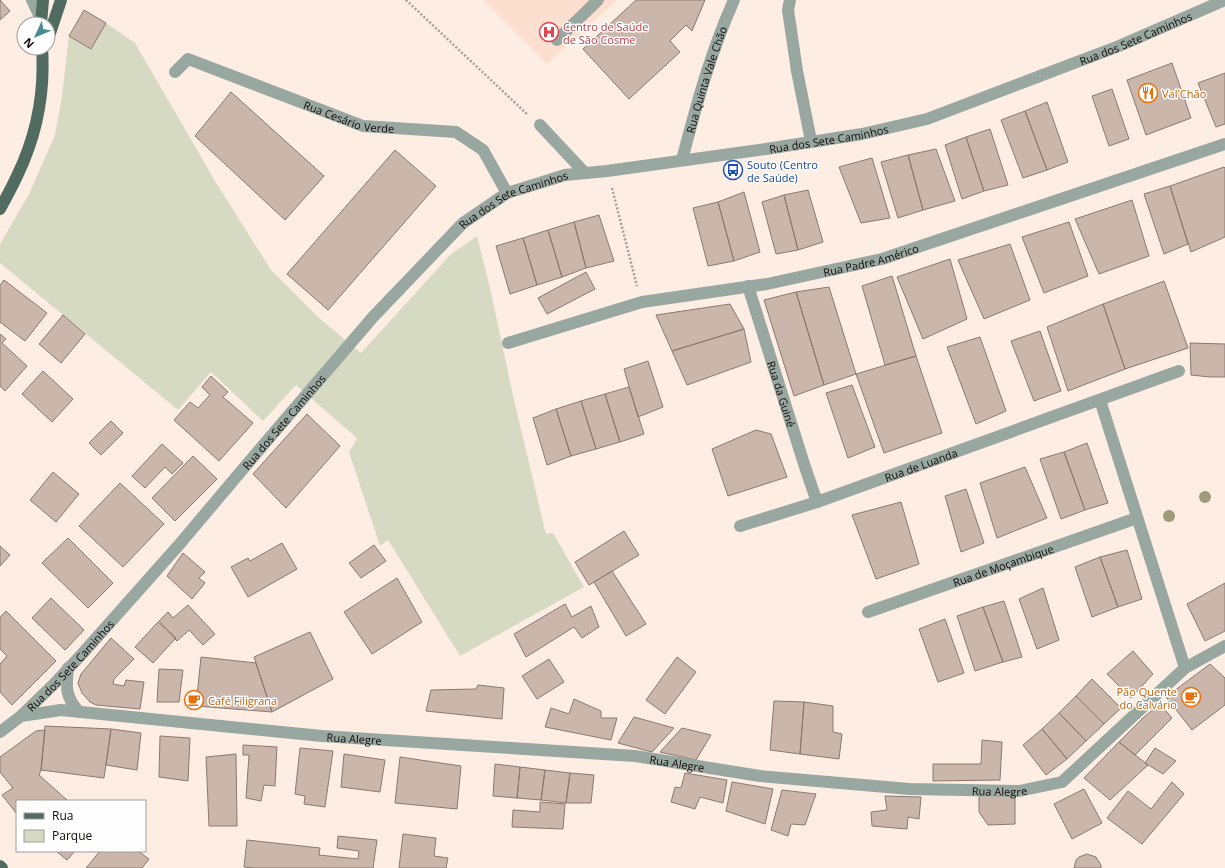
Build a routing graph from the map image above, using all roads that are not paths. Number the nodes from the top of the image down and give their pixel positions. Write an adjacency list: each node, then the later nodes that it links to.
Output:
1 (32, 0): 8 (street)
2 (44, 0): 9 (main road)
3 (61, 0): 10 (main road)
4 (598, 0): 11 (street)
5 (734, 0): 17 (street, Rua Quinta Vale Chão)
6 (790, 0): 15 (street)
7 (1225, 0): 15 (street, Rua dos Sete Caminhos)
8 (39, 16)
9 (42, 16)
10 (56, 16)
11 (557, 40)
12 (43, 56): 20 (main road)
13 (175, 72): 19 (street, Rua Cesário Verde)
14 (540, 125): 18 (street)
15 (811, 141): 17 (street, Rua dos Sete Caminhos)
16 (1225, 144): 21 (street, Rua Padre Américo)
17 (682, 160): 18 (street, Rua dos Sete Caminhos)
18 (585, 173): 19 (street, Rua dos Sete Caminhos)
19 (507, 192): 30 (street, Rua dos Sete Caminhos)
20 (0, 209)
21 (748, 286): 22 (street, Rua Padre Américo); 25 (street, Rua da Guiné)
22 (508, 343)
23 (1179, 371): 24 (street, Rua de Luanda)
24 (1100, 400): 25 (street, Rua de Luanda); 26 (street)
25 (817, 502): 27 (street, Rua de Luanda)
26 (1138, 518): 28 (street, Rua de Moçambique); 31 (street)
27 (740, 526)
28 (868, 612)
29 (1225, 646): 31 (street, Rua Alegre)
30 (68, 668): 32 (street); 33 (street, Rua dos Sete Caminhos)
31 (1185, 668): 32 (street, Rua Alegre)
32 (78, 712): 33 (street, Rua Alegre)
33 (21, 716): 34 (street, Rua dos Sete Caminhos)
34 (0, 732)

